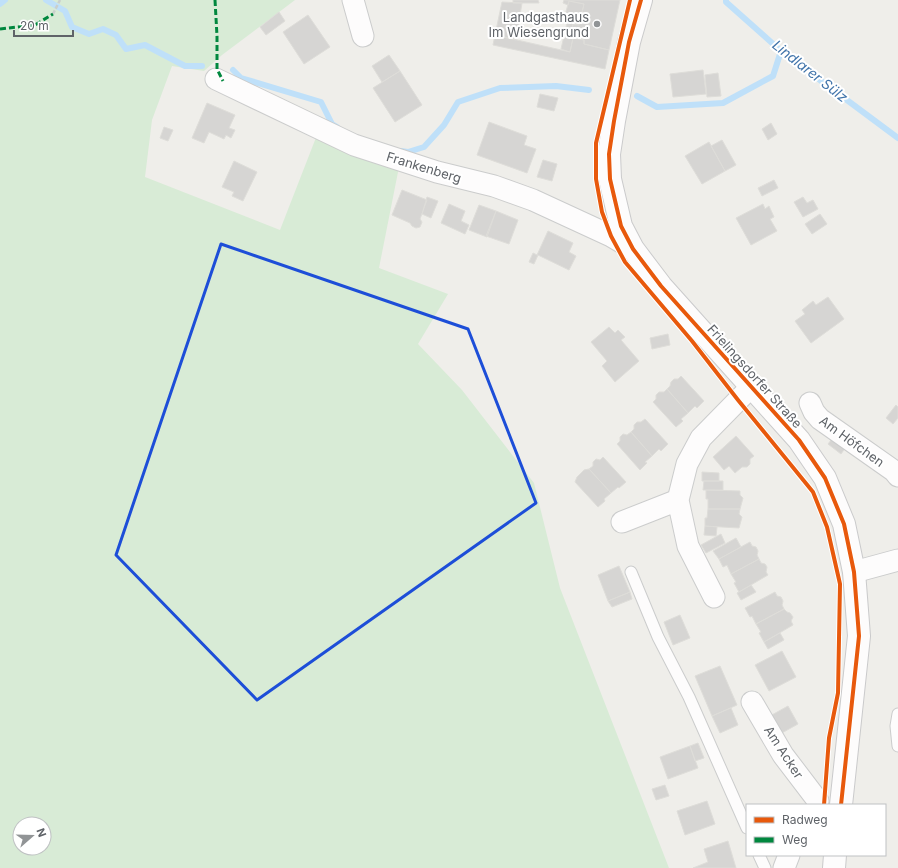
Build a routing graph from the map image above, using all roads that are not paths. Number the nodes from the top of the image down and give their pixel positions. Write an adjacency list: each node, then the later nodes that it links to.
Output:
1 (353, 0): 3 (street)
2 (641, 0): 5 (main road, Frielingsdorfer Straße)
3 (363, 36)
4 (216, 79): 5 (street, Frankenberg)
5 (633, 249): 6 (main road, Frielingsdorfer Straße)
6 (752, 387): 9 (street); 13 (main road, Frielingsdorfer Straße)
7 (810, 403): 8 (street, Am Höfchen)
8 (898, 476)
9 (678, 500): 10 (street); 14 (street)
10 (622, 522)
11 (898, 560): 13 (street)
12 (631, 572): 20 (lane)
13 (854, 572): 19 (main road, Frielingsdorfer Straße)
14 (714, 597)
15 (752, 702): 18 (street, Am Acker)
16 (898, 714): 17 (lane)
17 (898, 746)
18 (817, 803): 19 (street, Am Acker)
19 (841, 804)
20 (746, 826)
21 (759, 856): 24 (lane)
22 (789, 856): 25 (street)
23 (835, 856): 26 (main road)
24 (765, 868)
25 (784, 868)
26 (834, 868)

